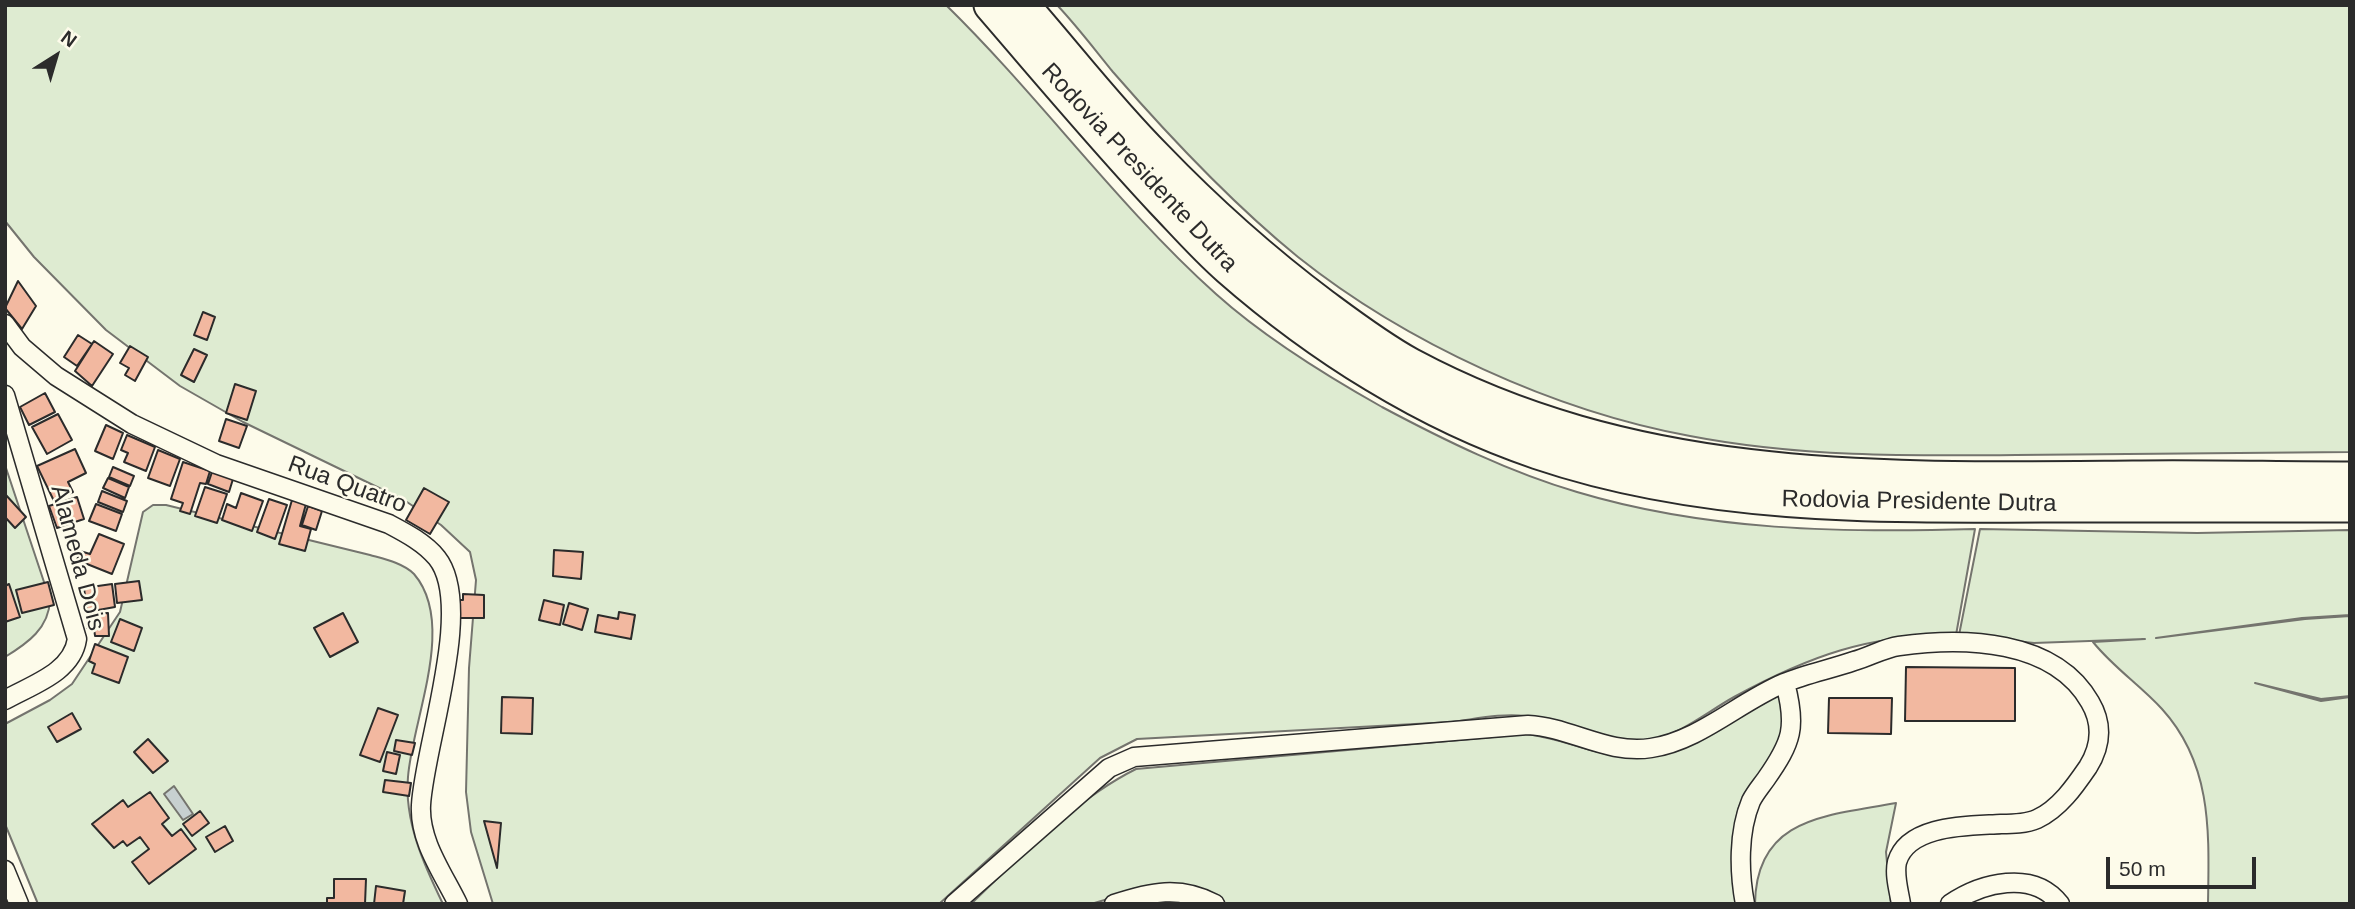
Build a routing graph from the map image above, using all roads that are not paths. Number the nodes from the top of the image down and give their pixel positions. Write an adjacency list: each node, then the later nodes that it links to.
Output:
1 (991, 5): 6 (highway, Rodovia Presidente Dutra)
2 (1022, 5): 5 (highway, Rodovia Presidente Dutra)
3 (5, 324): 11 (street, Rua Quatro)
4 (5, 395): 8 (street, Alameda Dois)
5 (2350, 479)
6 (2350, 505)
7 (1785, 683): 12 (street); 15 (street); 16 (street)
8 (5, 700)
9 (5, 870): 10 (street)
10 (19, 904)
11 (458, 904)
12 (954, 904)
13 (1114, 904): 14 (street)
14 (1215, 904)
15 (1745, 904)
16 (1901, 904)
17 (1950, 904): 18 (street)
18 (2060, 904)

